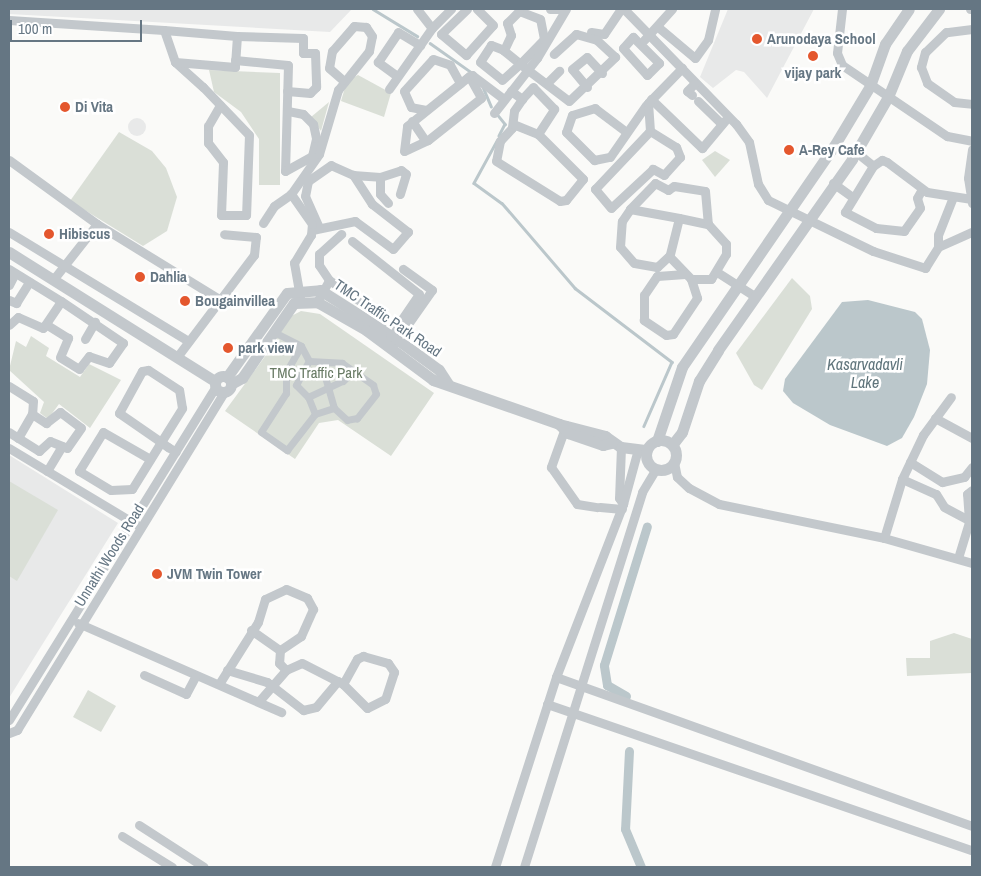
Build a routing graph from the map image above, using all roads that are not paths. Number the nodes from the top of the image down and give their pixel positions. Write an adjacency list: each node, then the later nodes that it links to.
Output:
1 (416, 9): 14 (street)
2 (451, 9): 14 (street)
3 (467, 9): 4 (street)
4 (477, 9)
5 (622, 9): 17 (street); 19 (street)
6 (672, 9): 13 (street)
7 (714, 9): 13 (street)
8 (842, 9): 41 (street)
9 (907, 9): 41 (street)
10 (939, 9): 23 (street)
11 (559, 10): 32 (street)
12 (9, 20): 16 (street)
13 (658, 27): 19 (street)
14 (432, 28): 21 (street)
15 (972, 29): 27 (street)
16 (164, 30): 18 (street); 29 (street)
17 (591, 32)
18 (237, 36): 28 (street); 44 (street)
19 (648, 36): 20 (street); 24 (street)
20 (641, 43): 26 (street); 26 (street)
21 (420, 45): 35 (street); 35 (street)
22 (503, 50): 30 (street); 30 (street); 30 (street)
23 (907, 51): 27 (street); 46 (street)
24 (663, 52): 26 (street); 31 (street)
25 (554, 54): 34 (street)
26 (656, 59)
27 (922, 59): 50 (street)
28 (236, 60): 29 (street); 44 (street)
29 (175, 62): 51 (street)
30 (520, 64): 32 (street)
31 (682, 68): 40 (street); 49 (street)
32 (528, 69): 39 (street); 45 (street)
33 (559, 71): 39 (street)
34 (602, 73): 42 (street); 42 (street)
35 (397, 76): 43 (street)
36 (469, 76): 38 (street); 47 (street); 61 (street)
37 (343, 80): 37 (street); 73 (street)
38 (460, 82): 52 (street); 52 (street)
39 (548, 82): 42 (street)
40 (696, 83): 55 (street); 55 (street)
41 (870, 86): 46 (street); 63 (street)
42 (587, 87)
43 (389, 88)
44 (287, 91): 53 (street)
45 (511, 91): 47 (street); 48 (street)
46 (888, 98): 62 (street); 65 (street)
47 (504, 99): 54 (street)
48 (522, 99): 57 (street); 60 (street)
49 (650, 101): 55 (street); 58 (street); 59 (street)
50 (972, 104)
51 (220, 105): 51 (street)
52 (426, 110): 56 (street)
53 (287, 111): 53 (street)
54 (494, 113)
55 (725, 120): 82 (street)
56 (412, 121): 61 (street); 61 (street)
57 (513, 124): 60 (street); 60 (street)
58 (625, 131): 58 (street)
59 (650, 131): 59 (street)
60 (538, 134)
61 (425, 140)
62 (972, 141)
63 (834, 146): 65 (street); 82 (street)
64 (972, 149): 78 (street)
65 (854, 155): 67 (street); 70 (street)
66 (10, 165): 86 (street)
67 (873, 166): 72 (street); 75 (street)
68 (353, 175): 69 (street); 77 (street); 81 (street)
69 (380, 177): 71 (street); 74 (street)
70 (833, 182): 75 (street); 84 (street)
71 (378, 188): 77 (street); 79 (street)
72 (922, 189): 75 (street); 76 (street)
73 (291, 194): 81 (street); 85 (street)
74 (400, 194)
75 (851, 196)
76 (953, 197): 78 (street); 94 (street)
77 (370, 200): 88 (street)
78 (972, 201)
79 (388, 203)
80 (630, 208): 83 (street); 87 (street); 100 (street)
81 (309, 211): 88 (street)
82 (791, 212): 84 (street); 107 (street)
83 (679, 218): 87 (street); 96 (street)
84 (807, 218): 94 (street); 110 (street)
85 (263, 223)
86 (96, 224): 97 (street); 111 (street)
87 (708, 224): 101 (street)
88 (316, 229): 109 (street)
89 (9, 232): 97 (street)
90 (972, 232): 94 (street)
91 (224, 234): 111 (street)
92 (341, 234): 104 (street)
93 (352, 241): 122 (street)
94 (938, 247)
95 (9, 252): 103 (street)
96 (669, 256): 100 (street); 102 (street)
97 (66, 268): 103 (street); 121 (street)
98 (403, 269): 122 (street)
99 (12, 271): 105 (street); 106 (street)
100 (655, 272): 102 (street); 102 (street)
101 (717, 272): 102 (street); 107 (street)
102 (688, 277)
103 (52, 280): 124 (street)
104 (329, 280): 108 (street); 115 (street)
105 (29, 282): 112 (street); 113 (street)
106 (9, 285)
107 (740, 286): 110 (street); 141 (street)
108 (325, 292): 109 (street, TMC Traffic Park Road); 114 (street); 122 (street, TMC Traffic Park Road)
109 (295, 297): 114 (street, TMC Traffic Park Road); 119 (street); 128 (street)
110 (756, 297): 144 (street)
111 (219, 298): 121 (street)
112 (9, 300)
113 (61, 302): 116 (street); 117 (street)
114 (317, 302): 122 (street, TMC Traffic Park Road)
115 (363, 303)
116 (95, 322): 117 (street); 120 (street)
117 (46, 324): 118 (street)
118 (9, 325)
119 (274, 332): 123 (street); 128 (street)
120 (84, 339)
121 (188, 341): 124 (street)
122 (391, 342): 137 (street, TMC Traffic Park Road)
123 (301, 346): 125 (street); 135 (street)
124 (177, 357): 128 (street)
125 (309, 361): 126 (street); 131 (street)
126 (321, 363): 127 (street); 129 (street)
127 (354, 371): 129 (street); 133 (street)
128 (222, 384): 148 (street, Unnathi Woods Road); 164 (street, Unnathi Woods Road)
129 (328, 387): 131 (street); 133 (street)
130 (10, 391): 134 (street)
131 (308, 397): 135 (street)
132 (951, 397): 136 (street)
133 (334, 408): 135 (street)
134 (32, 414): 139 (street); 145 (street)
135 (315, 414)
136 (935, 418): 140 (street); 151 (street)
137 (563, 426): 143 (street, TMC Traffic Park Road); 161 (street)
138 (9, 432): 139 (street)
139 (18, 438): 145 (street)
140 (972, 438)
141 (657, 440): 144 (street); 147 (street)
142 (161, 442): 142 (street); 148 (street); 149 (street)
143 (616, 445): 147 (street, TMC Traffic Park Road); 161 (street)
144 (672, 445): 150 (street)
145 (62, 446): 154 (street)
146 (9, 448): 154 (street)
147 (642, 449): 153 (street); 158 (street)
148 (176, 452): 163 (street, Unnathi Woods Road)
149 (150, 459): 155 (street); 155 (street)
150 (674, 462): 153 (street); 165 (street)
151 (910, 462): 152 (street); 156 (street)
152 (972, 467)
153 (656, 469): 160 (street)
154 (47, 471): 157 (street)
155 (79, 471): 157 (street)
156 (902, 479): 162 (street); 165 (street)
157 (70, 485): 163 (street)
158 (629, 485): 160 (street); 161 (street)
159 (972, 490): 162 (street)
160 (642, 492): 180 (street)
161 (622, 507): 176 (street)
162 (971, 521): 166 (street)
163 (132, 522): 164 (street); 168 (street, Unnathi Woods Road)
164 (142, 528): 169 (street, Unnathi Woods Road)
165 (884, 538): 166 (street)
166 (958, 558): 167 (street)
167 (972, 563)
168 (70, 622): 169 (street); 185 (street, Unnathi Woods Road)
169 (83, 623): 175 (street); 186 (street, Unnathi Woods Road)
170 (251, 630): 171 (street); 171 (street); 172 (street)
171 (280, 650): 173 (street)
172 (227, 670): 178 (street); 179 (street)
173 (286, 670): 177 (street); 179 (street)
174 (144, 675): 175 (street)
175 (194, 677): 178 (street)
176 (556, 677): 180 (street); 182 (street)
177 (340, 682): 177 (street); 179 (street)
178 (219, 684): 181 (street)
179 (272, 686): 181 (street)
180 (580, 686): 184 (street); 188 (street)
181 (260, 700): 183 (street)
182 (547, 704): 184 (street); 193 (street)
183 (281, 712)
184 (572, 713): 190 (street); 194 (street)
185 (9, 720)
186 (13, 732)
187 (139, 825): 192 (street)
188 (972, 826)
189 (122, 836): 191 (street)
190 (972, 850)
191 (172, 867)
192 (204, 867)
193 (495, 867)
194 (524, 867)

